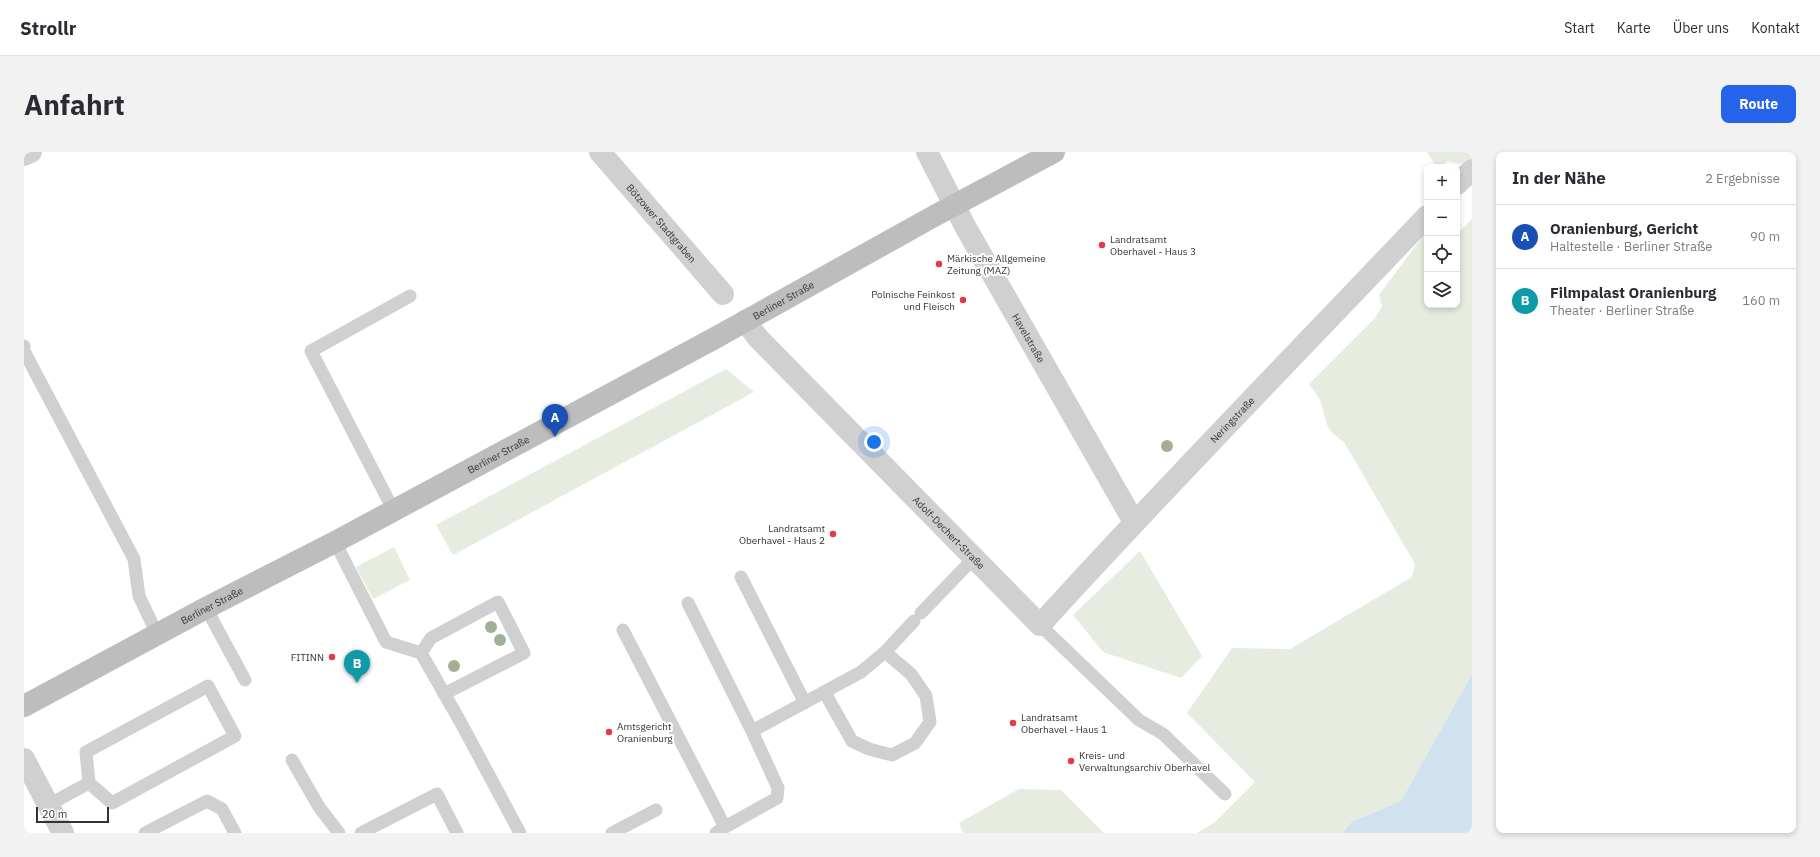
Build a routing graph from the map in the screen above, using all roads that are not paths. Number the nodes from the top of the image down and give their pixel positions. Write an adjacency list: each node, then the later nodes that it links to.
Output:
1 (31, 152): 5 (street)
2 (600, 152): 10 (street, Bötzower Stadtgraben)
3 (927, 152): 8 (street, Havelstraße)
4 (1054, 152): 8 (main road, Berliner Straße)
5 (24, 155)
6 (1472, 170): 7 (street)
7 (1460, 181)
8 (954, 206): 12 (main road, Berliner Straße); 15 (street, Havelstraße)
9 (1424, 219): 15 (street, Neringstraße)
10 (724, 294)
11 (410, 296): 14 (lane)
12 (745, 321): 14 (main road, Berliner Straße); 17 (street, Adolf-Dechert-Straße)
13 (24, 346): 23 (lane)
14 (394, 511): 16 (main road, Berliner Straße)
15 (1134, 522): 21 (street, Neringstraße)
16 (335, 542): 20 (main road, Berliner Straße); 25 (lane)
17 (973, 559): 21 (street, Adolf-Dechert-Straße); 24 (lane)
18 (741, 577): 29 (lane)
19 (688, 603): 31 (lane)
20 (206, 608): 23 (main road, Berliner Straße); 26 (lane)
21 (1040, 625): 35 (lane, Adolf-Dechert-Straße)
22 (624, 630): 38 (lane)
23 (157, 634): 30 (main road, Berliner Straße)
24 (885, 652): 27 (lane); 27 (lane)
25 (421, 653): 28 (lane); 28 (lane)
26 (245, 680)
27 (825, 692): 29 (lane)
28 (444, 694): 45 (lane)
29 (805, 703): 31 (lane)
30 (24, 706)
31 (752, 731): 38 (lane)
32 (24, 759): 36 (street)
33 (292, 760): 42 (lane)
34 (89, 784): 34 (lane); 36 (lane)
35 (1225, 794)
36 (48, 805): 39 (street)
37 (656, 810): 46 (lane)
38 (720, 830)
39 (63, 833)
40 (145, 833): 41 (lane)
41 (235, 833)
42 (339, 833)
43 (361, 833): 44 (lane)
44 (457, 833)
45 (520, 833)
46 (612, 833)

